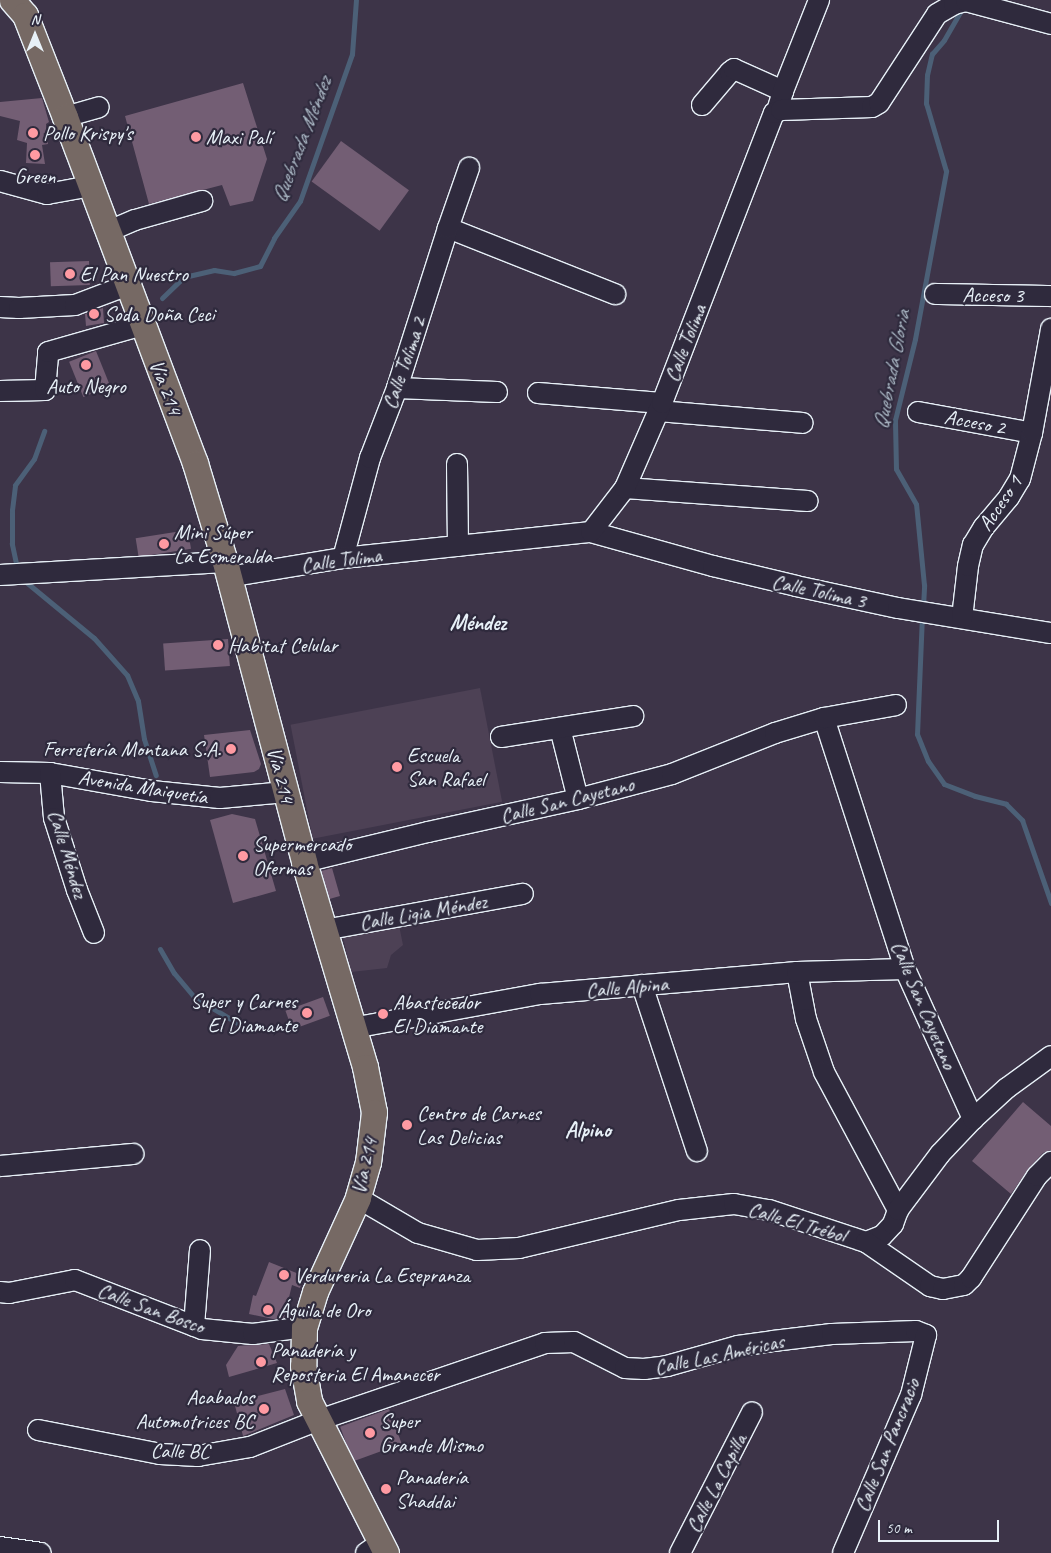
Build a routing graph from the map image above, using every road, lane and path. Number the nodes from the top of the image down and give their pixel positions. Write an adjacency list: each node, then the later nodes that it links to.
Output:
1 (12, 0): 3 (street); 9 (main road, Vía 214)
2 (819, 0): 5 (street, Calle Tolima)
3 (0, 8)
4 (1051, 24): 8 (street)
5 (783, 91): 6 (street); 8 (street, Calle Tolima)
6 (702, 105)
7 (99, 108): 9 (street)
8 (777, 111): 27 (street, Calle Tolima)
9 (65, 117): 12 (main road, Vía 214)
10 (470, 168): 14 (street, Calle Tolima 2)
11 (0, 181): 12 (street)
12 (91, 186): 15 (main road, Vía 214)
13 (202, 201): 15 (street)
14 (448, 228): 17 (street); 23 (street, Calle Tolima 2)
15 (108, 231): 16 (main road, Vía 214)
16 (128, 285): 20 (street); 21 (main road, Vía 214)
17 (615, 294)
18 (935, 294): 19 (street, Acceso 3)
19 (1051, 296)
20 (0, 307)
21 (143, 325): 24 (street); 37 (main road, Vía 214)
22 (1051, 329): 30 (street, Acceso 1)
23 (397, 388): 25 (street); 36 (street, Calle Tolima 2)
24 (0, 391)
25 (497, 392)
26 (538, 393): 27 (street)
27 (660, 407): 29 (street); 32 (street, Calle Tolima)
28 (918, 412): 30 (street, Acceso 2)
29 (803, 423)
30 (1032, 433): 39 (street, Acceso 1)
31 (457, 464): 35 (street)
32 (625, 488): 33 (street); 34 (street, Calle Tolima)
33 (808, 501)
34 (591, 532): 35 (street, Calle Tolima); 39 (street, Calle Tolima 3)
35 (458, 546): 36 (street, Calle Tolima)
36 (343, 558): 37 (street, Calle Tolima)
37 (227, 569): 38 (street, Calle Tolima); 48 (main road, Vía 214)
38 (0, 575)
39 (962, 618): 40 (street, Calle Tolima 3)
40 (1051, 633)
41 (896, 705): 43 (street, Calle San Cayetano)
42 (633, 716): 44 (street)
43 (824, 718): 49 (street, Calle San Cayetano); 54 (street, Calle San Cayetano)
44 (560, 728): 45 (street); 49 (street)
45 (500, 737)
46 (0, 772): 47 (street, Avenida Maiquetía)
47 (50, 773): 48 (street, Avenida Maiquetía); 53 (street, Calle Méndez)
48 (286, 792): 50 (main road, Vía 214)
49 (578, 799): 50 (street, Calle San Cayetano)
50 (304, 862): 52 (main road, Vía 214)
51 (523, 894): 52 (street, Calle Ligia Méndez)
52 (324, 930): 57 (main road, Vía 214)
53 (94, 933)
54 (905, 969): 55 (street, Calle Alpina); 59 (street, Calle San Cayetano)
55 (797, 972): 56 (street, Calle Alpina); 65 (street)
56 (642, 985): 57 (street, Calle Alpina); 60 (street)
57 (352, 1028): 64 (main road, Vía 214)
58 (1051, 1056): 59 (street, Calle El Trébol)
59 (973, 1119): 65 (street, Calle El Trébol)
60 (697, 1151)
61 (133, 1154): 63 (street)
62 (1051, 1162): 66 (street)
63 (0, 1166)
64 (358, 1198): 66 (street, Calle El Trébol); 70 (main road, Vía 214)
65 (898, 1210): 66 (street, Calle El Trébol)
66 (866, 1242)
67 (200, 1250): 69 (street)
68 (0, 1292): 69 (street, Calle San Bosco)
69 (194, 1326): 70 (street, Calle San Bosco)
70 (304, 1327): 73 (main road, Vía 214)
71 (926, 1335): 73 (street, Calle Las Américas); 79 (street, Calle San Pancracio)
72 (752, 1412): 78 (street, Calle La Capilla)
73 (319, 1420): 74 (street, Calle BC); 76 (main road, Vía 214)
74 (38, 1430)
75 (0, 1547): 77 (street)
76 (382, 1550)
77 (41, 1553)
78 (680, 1553)
79 (843, 1553)

